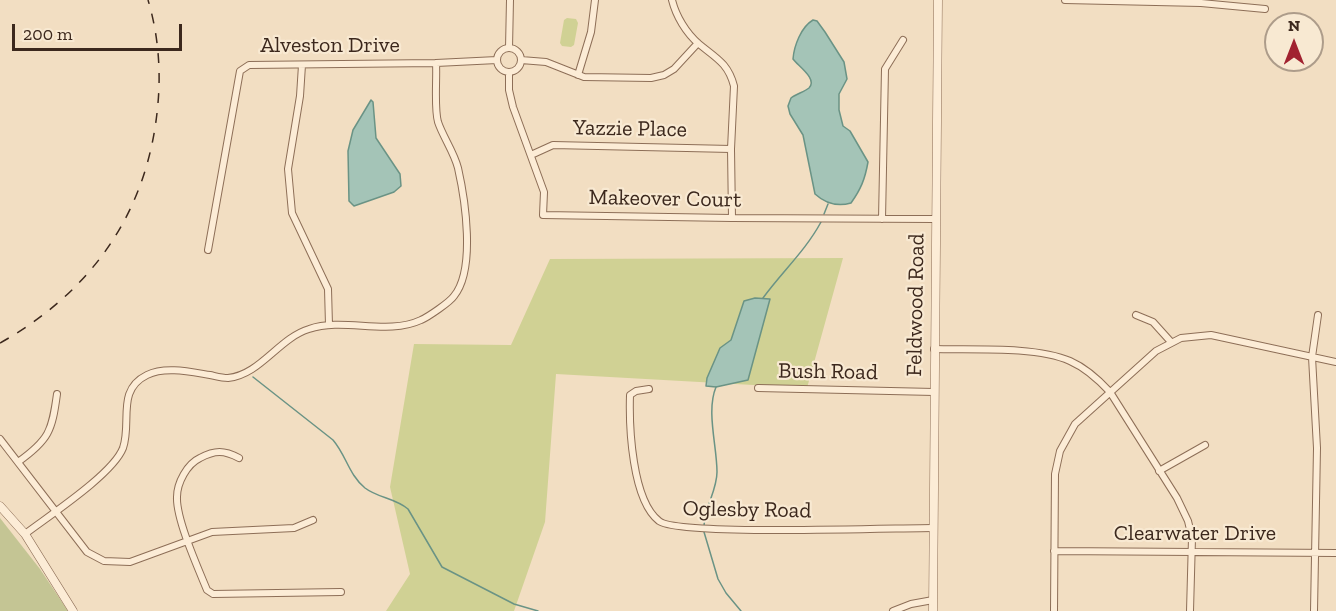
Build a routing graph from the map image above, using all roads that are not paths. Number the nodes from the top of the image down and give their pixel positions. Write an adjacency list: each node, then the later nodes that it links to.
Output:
1 (510, 0): 9 (street)
2 (595, 0): 15 (street)
3 (672, 0): 8 (street)
4 (938, 0): 20 (street, Feldwood Road)
5 (1065, 0): 6 (street)
6 (1265, 9)
7 (903, 40): 19 (street)
8 (698, 43): 15 (street); 16 (street)
9 (509, 48): 10 (street); 11 (street)
10 (497, 60): 12 (street, Alveston Drive); 14 (street)
11 (521, 60): 14 (street); 15 (street)
12 (436, 63): 13 (street, Alveston Drive); 24 (street)
13 (302, 65): 21 (street, Alveston Drive); 24 (street)
14 (508, 72): 17 (street, Makeover Court)
15 (578, 75)
16 (731, 149): 17 (street, Yazzie Place); 18 (street)
17 (531, 155): 18 (street, Makeover Court)
18 (732, 218): 19 (street, Makeover Court)
19 (882, 219): 20 (street, Makeover Court)
20 (935, 219): 26 (street, Feldwood Road)
21 (208, 250)
22 (1136, 315): 25 (street)
23 (1318, 315): 27 (street)
24 (328, 326): 40 (street)
25 (1171, 342): 27 (street); 32 (street)
26 (934, 349): 31 (street, Feldwood Road); 32 (street)
27 (1312, 357): 28 (street); 47 (street)
28 (1336, 362)
29 (759, 388): 31 (street, Bush Road)
30 (650, 389): 42 (street, Oglesby Road)
31 (934, 392): 42 (street, Feldwood Road)
32 (1110, 392): 38 (street); 45 (street)
33 (57, 394): 37 (street)
34 (0, 439): 37 (street)
35 (1205, 445): 38 (street)
36 (239, 458): 44 (street)
37 (18, 462): 40 (street)
38 (1159, 471): 46 (street)
39 (0, 506): 43 (street)
40 (55, 512): 43 (street); 44 (street)
41 (313, 520): 44 (street)
42 (933, 528): 50 (street, Feldwood Road)
43 (25, 534): 51 (street)
44 (188, 541): 49 (street)
45 (1054, 551): 46 (street, Clearwater Drive); 54 (street)
46 (1191, 552): 47 (street, Clearwater Drive); 55 (street)
47 (1315, 553): 48 (street, Clearwater Drive); 56 (street)
48 (1336, 554)
49 (341, 592)
50 (933, 600): 52 (street); 53 (street, Feldwood Road)
51 (73, 611)
52 (893, 611)
53 (933, 611)
54 (1054, 611)
55 (1190, 611)
56 (1314, 611)

